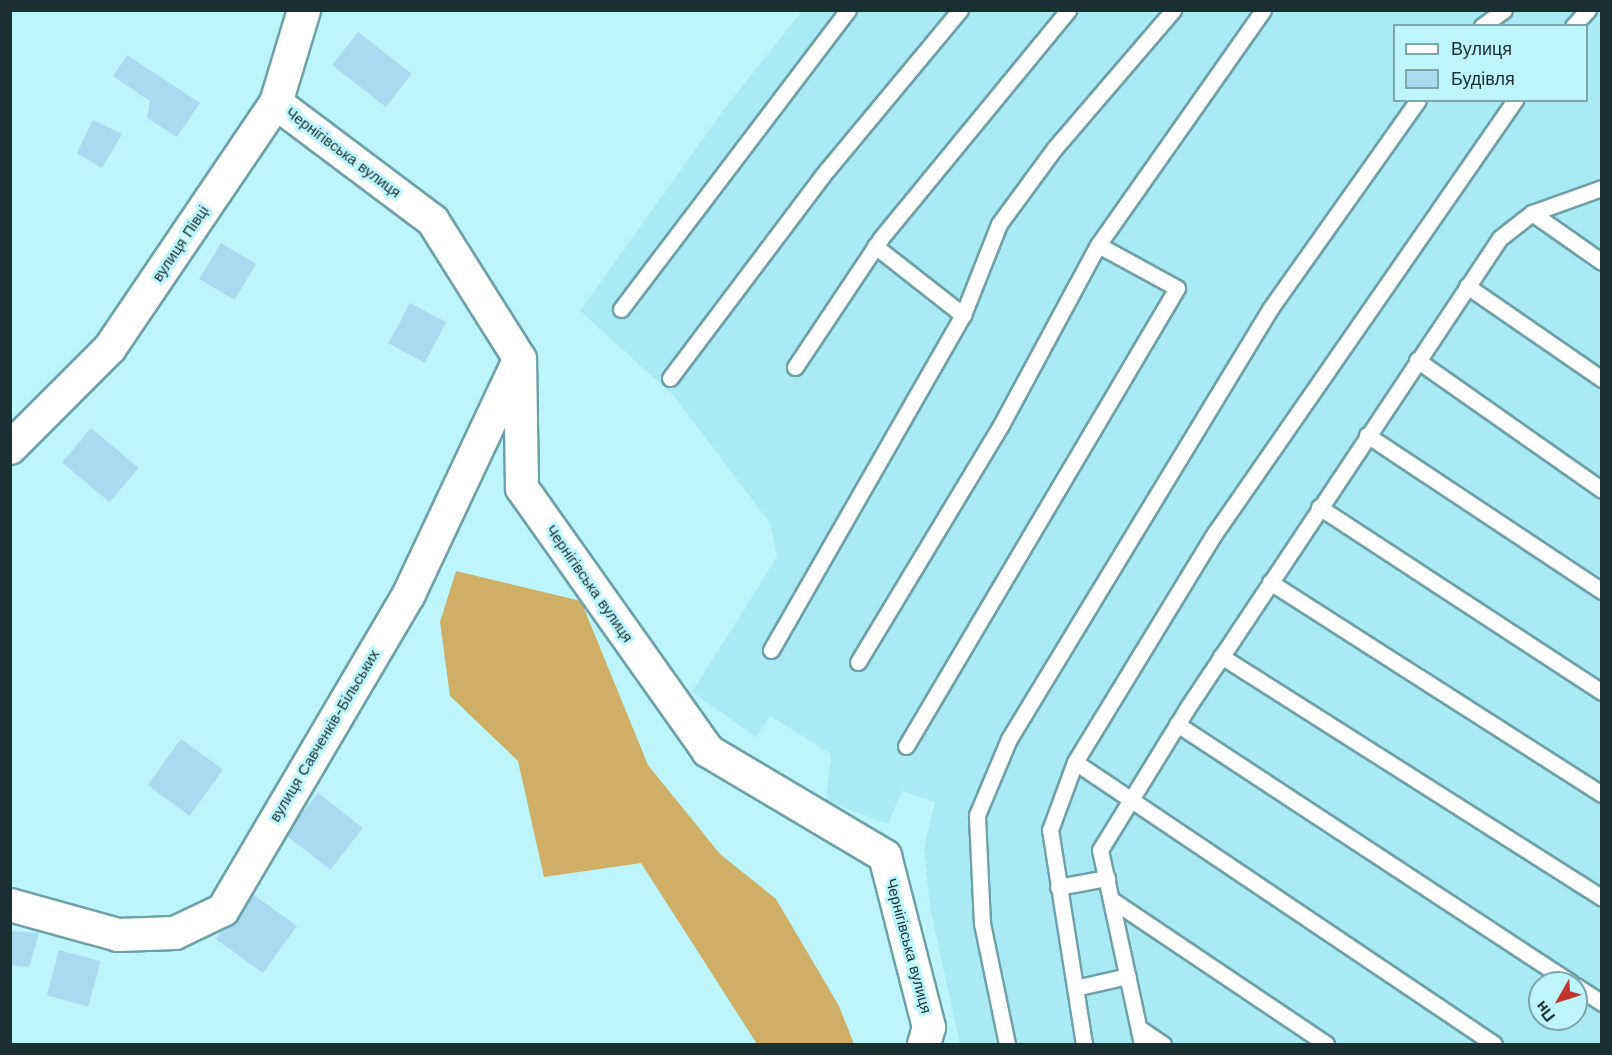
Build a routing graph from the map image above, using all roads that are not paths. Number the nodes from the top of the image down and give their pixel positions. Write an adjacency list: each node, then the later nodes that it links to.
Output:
1 (304, 10): 13 (street, вулиця Півці)
2 (848, 10): 20 (lane)
3 (960, 10): 25 (lane)
4 (1068, 10): 17 (lane)
5 (1173, 10): 21 (lane)
6 (1263, 10): 16 (lane)
7 (1504, 10): 9 (lane)
8 (1588, 10): 10 (lane)
9 (1485, 24)
10 (1575, 24)
11 (1417, 102): 54 (lane)
12 (1514, 102): 39 (lane)
13 (276, 103): 22 (street, Чернігівська вулиця); 28 (street, вулиця Півці)
14 (1602, 188): 15 (lane)
15 (1532, 213): 18 (lane); 19 (lane)
16 (1098, 245): 35 (lane); 38 (lane)
17 (875, 246): 21 (lane); 24 (lane)
18 (1602, 262)
19 (1467, 286): 23 (lane); 26 (lane)
20 (621, 309)
21 (963, 315): 33 (lane)
22 (520, 359): 46 (street, вулиця Савченків-Більських); 53 (street, Чернігівська вулиця)
23 (1417, 360): 27 (lane); 29 (lane)
24 (795, 367)
25 (670, 378)
26 (1602, 379)
27 (1367, 435): 30 (lane); 32 (lane)
28 (10, 448)
29 (1602, 490)
30 (1320, 507): 31 (lane); 36 (lane)
31 (1270, 582): 34 (lane); 40 (lane)
32 (1602, 591)
33 (771, 650)
34 (1221, 656): 37 (lane); 44 (lane)
35 (858, 662)
36 (1602, 692)
37 (1177, 724): 41 (lane); 47 (lane)
38 (906, 746)
39 (1075, 762): 41 (lane); 43 (lane)
40 (1602, 794)
41 (1132, 798): 42 (lane); 59 (lane)
42 (1107, 878): 43 (lane); 45 (lane)
43 (1058, 887): 49 (lane)
44 (1602, 898)
45 (1112, 900): 48 (lane); 58 (lane)
46 (10, 905)
47 (1553, 971)
48 (1128, 976): 49 (lane); 52 (lane)
49 (1075, 987): 55 (lane)
50 (1588, 994): 51 (lane)
51 (1602, 1003)
52 (1139, 1028): 56 (lane); 57 (lane)
53 (924, 1044)
54 (1007, 1044)
55 (1084, 1044)
56 (1142, 1044)
57 (1163, 1044)
58 (1326, 1044)
59 (1494, 1044)

